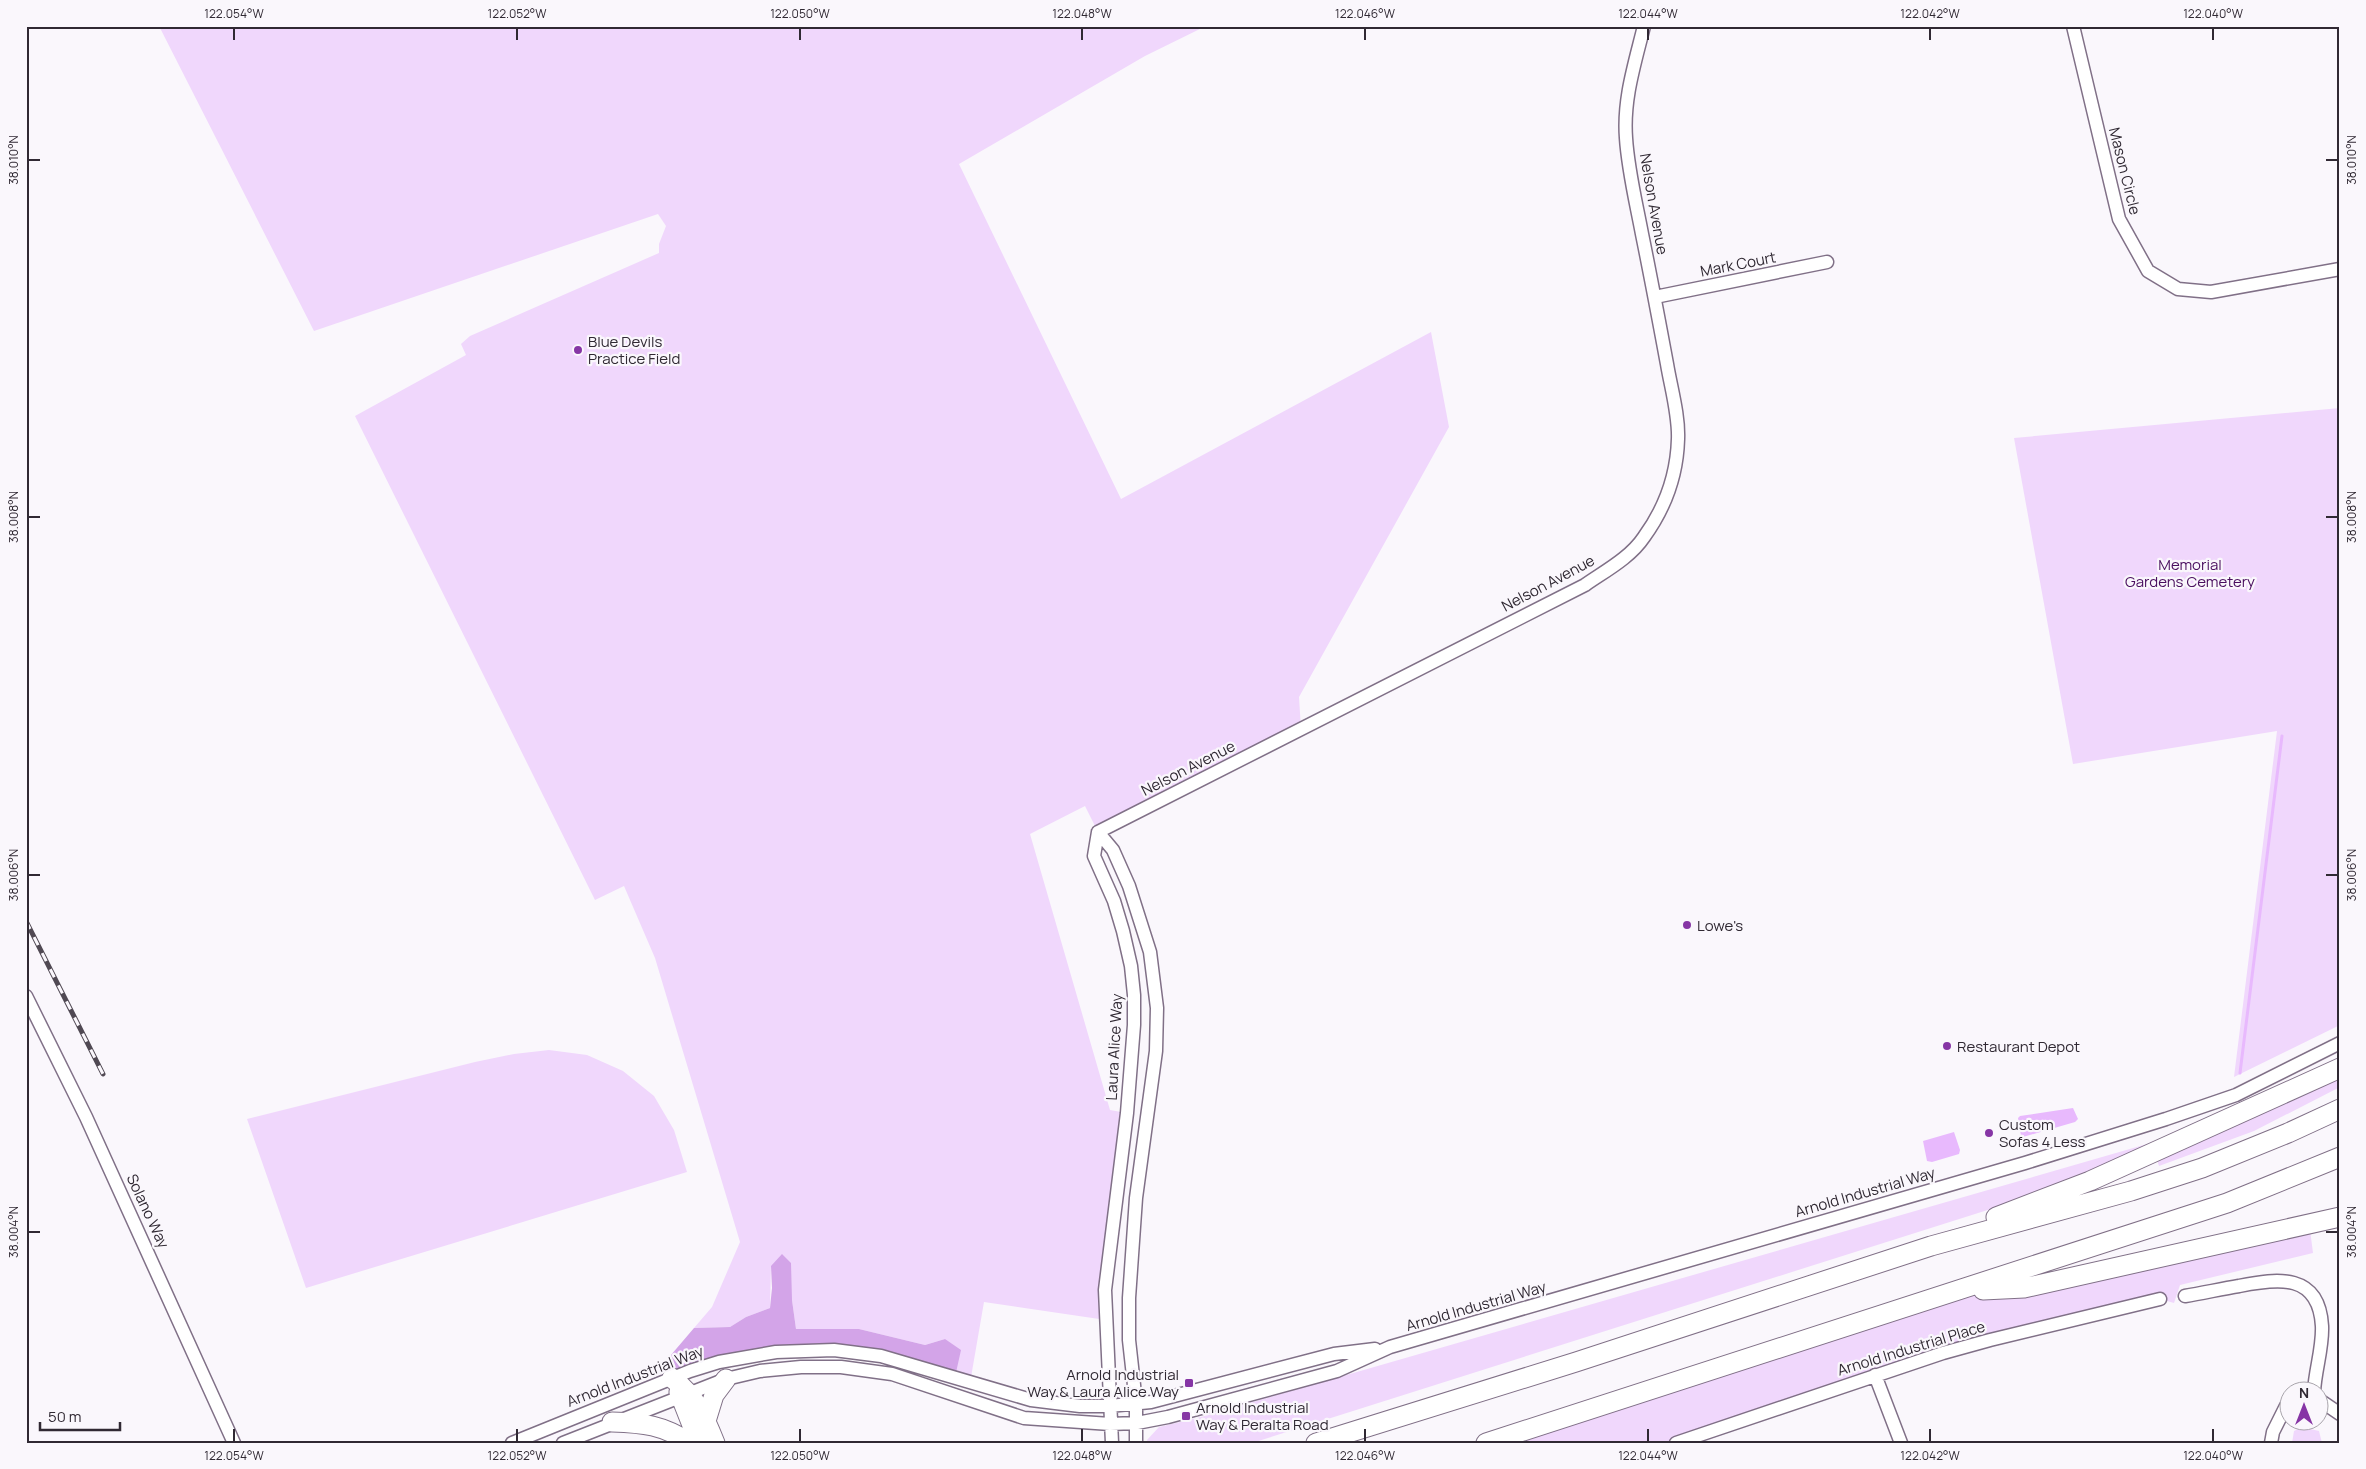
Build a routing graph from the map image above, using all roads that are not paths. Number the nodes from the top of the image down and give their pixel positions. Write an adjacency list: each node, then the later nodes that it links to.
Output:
1 (1644, 26): 5 (street, Nelson Avenue)
2 (2073, 26): 4 (street, Mason Circle)
3 (1827, 262): 5 (street, Mark Court)
4 (2340, 269)
5 (1655, 297): 6 (street, Nelson Avenue)
6 (1098, 832): 23 (street); 24 (street, Laura Alice Way)
7 (26, 996): 32 (street, Solano Way)
8 (2340, 1043): 17 (street, Arnold Industrial Way)
9 (2340, 1068): 13 (highway)
10 (2340, 1107): 13 (highway)
11 (2340, 1157): 14 (highway)
12 (2336, 1217): 14 (highway)
13 (1931, 1246): 40 (highway)
14 (1959, 1291): 41 (highway)
15 (2185, 1296): 21 (street)
16 (2160, 1299): 18 (street, Arnold Industrial Place)
17 (1390, 1347): 23 (street, Arnold Industrial Way); 30 (street, Arnold Industrial Way)
18 (1875, 1375): 42 (street, Arnold Industrial Place); 43 (street)
19 (672, 1378): 22 (highway); 24 (street, Arnold Industrial Way); 33 (street, Arnold Industrial Way)
20 (726, 1379): 22 (street, Arnold Industrial Way); 27 (highway); 31 (street, Arnold Industrial Way)
21 (2315, 1382)
22 (685, 1394): 27 (highway); 28 (street, Arnold Industrial Way); 36 (highway)
23 (1136, 1403): 24 (street, Arnold Industrial Way); 30 (street)
24 (1109, 1406): 31 (street, Laura Alice Way)
25 (2328, 1406): 26 (street)
26 (2340, 1414)
27 (706, 1421): 37 (highway)
28 (612, 1422): 34 (street, Arnold Industrial Way); 35 (highway)
29 (2278, 1422): 44 (street)
30 (1137, 1423): 31 (street, Arnold Industrial Way); 39 (street)
31 (1110, 1424): 38 (street, Laura Alice Way)
32 (234, 1443)
33 (512, 1443)
34 (562, 1443)
35 (690, 1443)
36 (699, 1443)
37 (715, 1443)
38 (1112, 1443)
39 (1136, 1443)
40 (1316, 1443)
41 (1486, 1443)
42 (1676, 1443)
43 (1901, 1443)
44 (2271, 1443)

